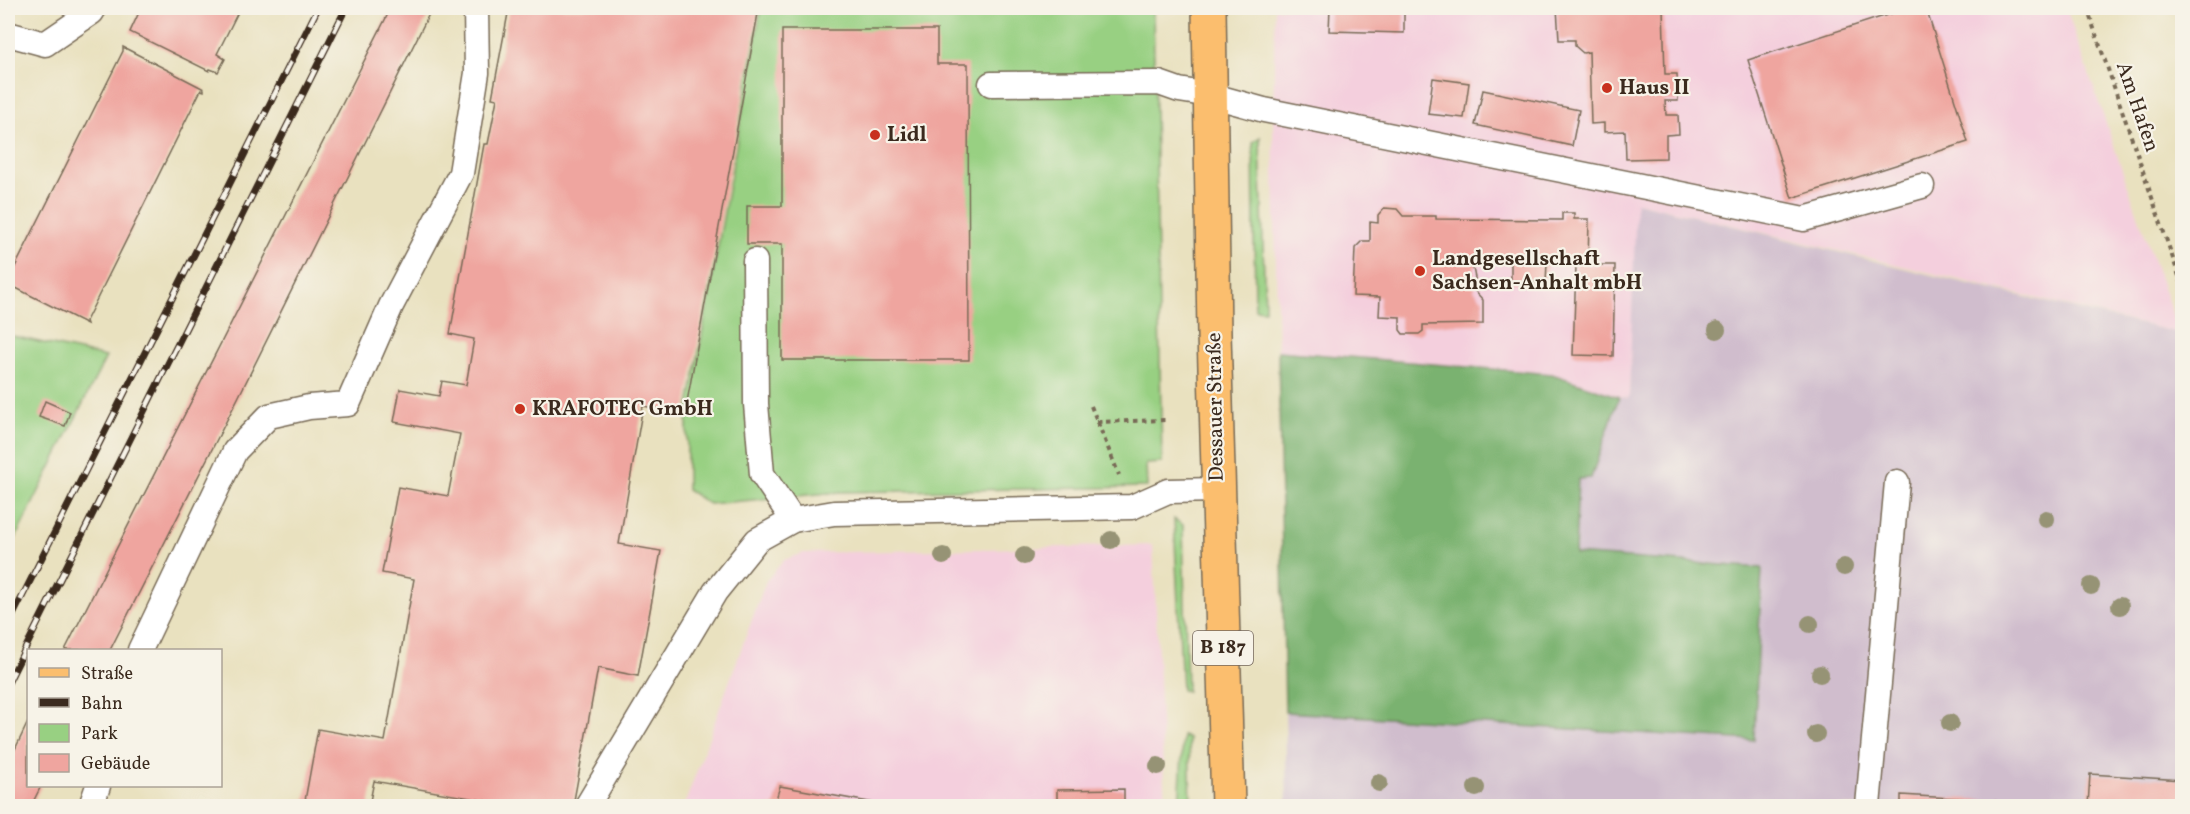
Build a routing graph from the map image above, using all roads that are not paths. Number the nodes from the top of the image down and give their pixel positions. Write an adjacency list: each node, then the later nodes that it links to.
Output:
1 (94, 8): 4 (lane)
2 (476, 8): 12 (lane)
3 (1209, 8): 6 (main road, Dessauer Straße / B 187)
4 (8, 34)
5 (991, 84): 6 (lane)
6 (1210, 95): 7 (lane); 10 (main road, Dessauer Straße / B 187)
7 (1922, 186)
8 (755, 261): 11 (lane)
9 (1897, 482): 17 (lane)
10 (1218, 489): 11 (lane); 16 (main road, Dessauer Straße / B 187)
11 (793, 520): 15 (lane)
12 (141, 649)
13 (98, 787): 14 (lane)
14 (91, 807)
15 (587, 807)
16 (1228, 807)
17 (1868, 807)

